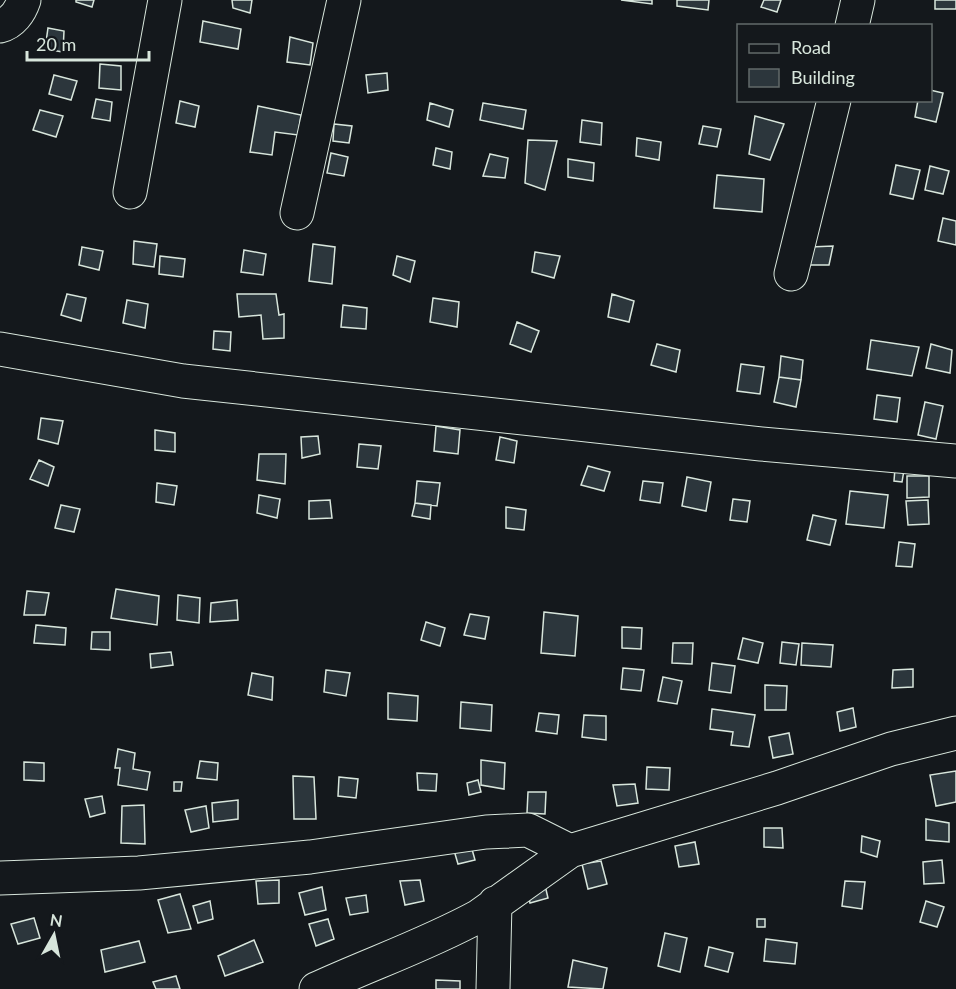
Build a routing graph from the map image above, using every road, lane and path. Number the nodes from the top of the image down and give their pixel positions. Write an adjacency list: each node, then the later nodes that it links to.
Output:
1 (24, 0): 6 (street)
2 (165, 0): 8 (street)
3 (344, 0): 9 (street)
4 (858, 0): 5 (street)
5 (852, 24)
6 (0, 26)
7 (834, 102): 10 (street)
8 (130, 192)
9 (297, 213)
10 (791, 274)
11 (0, 349): 12 (street)
12 (956, 460)
13 (956, 733): 14 (street)
14 (570, 851): 15 (street); 16 (street)
15 (0, 878)
16 (495, 903): 17 (street); 18 (street)
17 (315, 989)
18 (494, 989)

